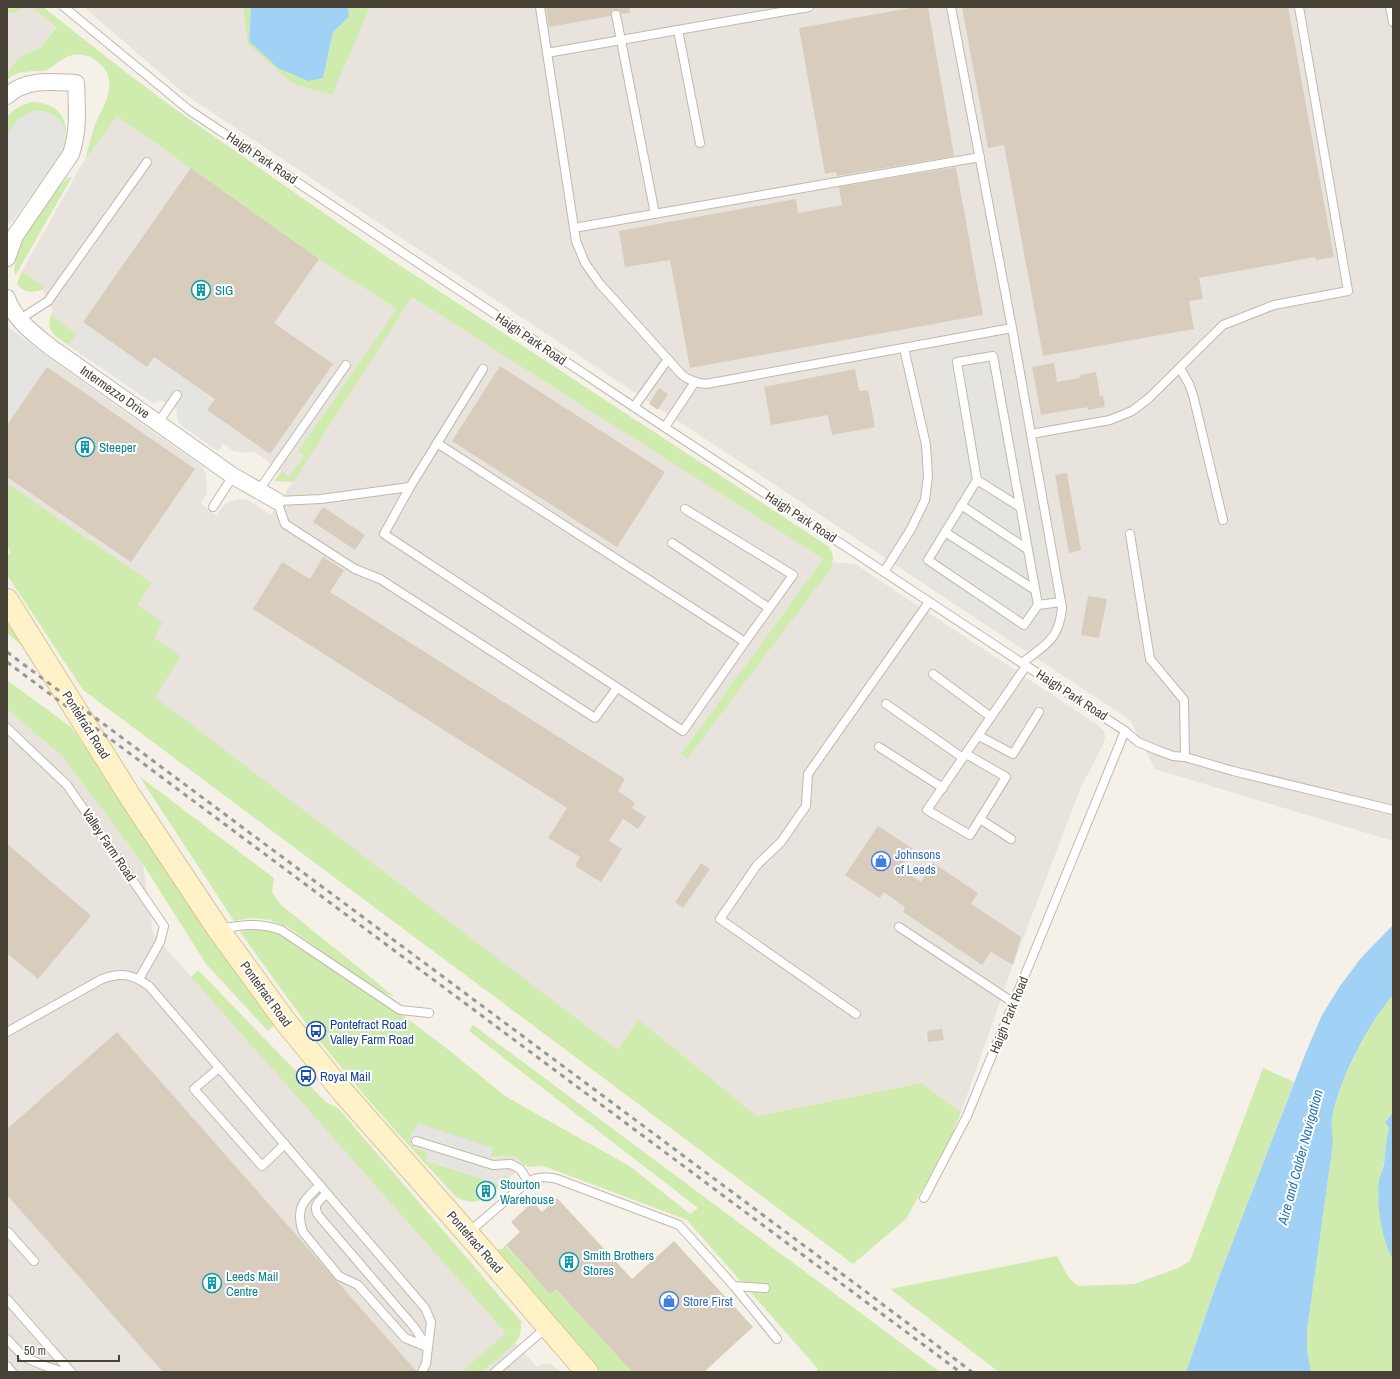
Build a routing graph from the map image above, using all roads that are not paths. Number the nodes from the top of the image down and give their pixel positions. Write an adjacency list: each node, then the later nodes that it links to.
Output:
1 (64, 7): 29 (lane, Haigh Park Road)
2 (540, 7): 11 (lane)
3 (808, 7): 9 (lane)
4 (951, 7): 14 (lane)
5 (1299, 7): 25 (lane)
6 (1390, 7): 8 (lane)
7 (616, 15): 10 (lane)
8 (1393, 22)
9 (678, 30): 10 (lane); 13 (lane)
10 (621, 40): 11 (lane); 16 (lane)
11 (547, 53): 17 (lane)
12 (7, 96): 18 (street)
13 (700, 143)
14 (980, 157): 16 (lane); 21 (lane)
15 (147, 162): 20 (lane)
16 (655, 214): 17 (lane)
17 (574, 228): 23 (lane)
18 (8, 249)
19 (8, 304): 20 (street, Intermezzo Drive)
20 (20, 319): 30 (street, Intermezzo Drive)
21 (1012, 328): 22 (lane); 32 (lane)
22 (904, 348): 27 (lane); 48 (lane)
23 (668, 359): 27 (lane); 29 (lane)
24 (346, 365): 37 (lane)
25 (1180, 368): 32 (lane); 43 (lane)
26 (483, 369): 33 (lane)
27 (694, 382): 31 (lane)
28 (177, 395): 30 (lane)
29 (634, 408): 31 (lane, Haigh Park Road)
30 (158, 423): 34 (street, Intermezzo Drive)
31 (665, 427): 48 (lane, Haigh Park Road)
32 (1031, 434): 52 (lane)
33 (437, 443): 36 (lane); 55 (lane)
34 (233, 476): 37 (street, Intermezzo Drive); 40 (lane)
35 (977, 480): 39 (lane); 41 (lane); 41 (lane)
36 (410, 488): 38 (lane); 58 (lane)
37 (258, 490): 38 (street, Intermezzo Drive)
38 (277, 501): 58 (lane)
39 (961, 505): 44 (lane); 47 (lane)
40 (214, 507)
41 (1020, 507): 47 (lane)
42 (686, 509): 54 (lane)
43 (1223, 520)
44 (945, 532): 49 (lane); 53 (lane)
45 (1130, 534): 67 (lane)
46 (672, 543): 54 (lane)
47 (1028, 549): 49 (lane)
48 (884, 572): 51 (lane, Haigh Park Road)
49 (1035, 590): 53 (lane)
50 (7, 600): 73 (main road, Pontefract Road)
51 (929, 602): 56 (lane, Haigh Park Road); 77 (lane)
52 (1061, 602): 53 (lane); 56 (lane)
53 (1038, 605)
54 (769, 608): 55 (lane)
55 (745, 642): 58 (lane)
56 (1024, 664): 61 (lane); 63 (lane, Haigh Park Road)
57 (933, 674): 61 (lane)
58 (617, 688)
59 (886, 704): 66 (lane)
60 (1039, 712): 64 (lane)
61 (991, 717): 64 (lane)
62 (7, 728): 74 (lane, Valley Farm Road)
63 (1125, 731): 67 (lane); 75 (lane, Haigh Park Road)
64 (978, 736): 66 (lane)
65 (879, 747): 68 (lane)
66 (964, 756): 68 (lane); 70 (lane)
67 (1185, 757): 69 (lane)
68 (943, 788): 70 (lane)
69 (1393, 810)
70 (980, 819): 71 (lane)
71 (1011, 839)
72 (899, 927): 75 (lane)
73 (218, 929): 76 (lane); 87 (main road, Pontefract Road)
74 (139, 978): 78 (lane); 79 (lane)
75 (1014, 1003): 85 (lane, Haigh Park Road)
76 (429, 1013)
77 (856, 1014)
78 (7, 1032)
79 (219, 1068): 81 (lane); 81 (lane)
80 (416, 1141): 82 (lane)
81 (285, 1144): 83 (lane)
82 (528, 1181): 87 (lane); 89 (lane)
83 (320, 1185): 84 (lane); 95 (lane)
84 (327, 1193): 95 (lane); 95 (lane)
85 (924, 1198)
86 (7, 1233): 88 (lane)
87 (468, 1234): 92 (main road, Pontefract Road)
88 (34, 1261)
89 (734, 1286): 90 (lane); 94 (lane)
90 (765, 1288)
91 (7, 1299): 99 (lane)
92 (548, 1327): 101 (lane); 102 (main road, Pontefract Road)
93 (7, 1338): 98 (lane)
94 (777, 1339)
95 (427, 1347): 100 (lane)
96 (7, 1366): 97 (lane)
97 (12, 1372)
98 (64, 1372)
99 (71, 1372)
100 (422, 1372)
101 (496, 1372)
102 (587, 1372)

